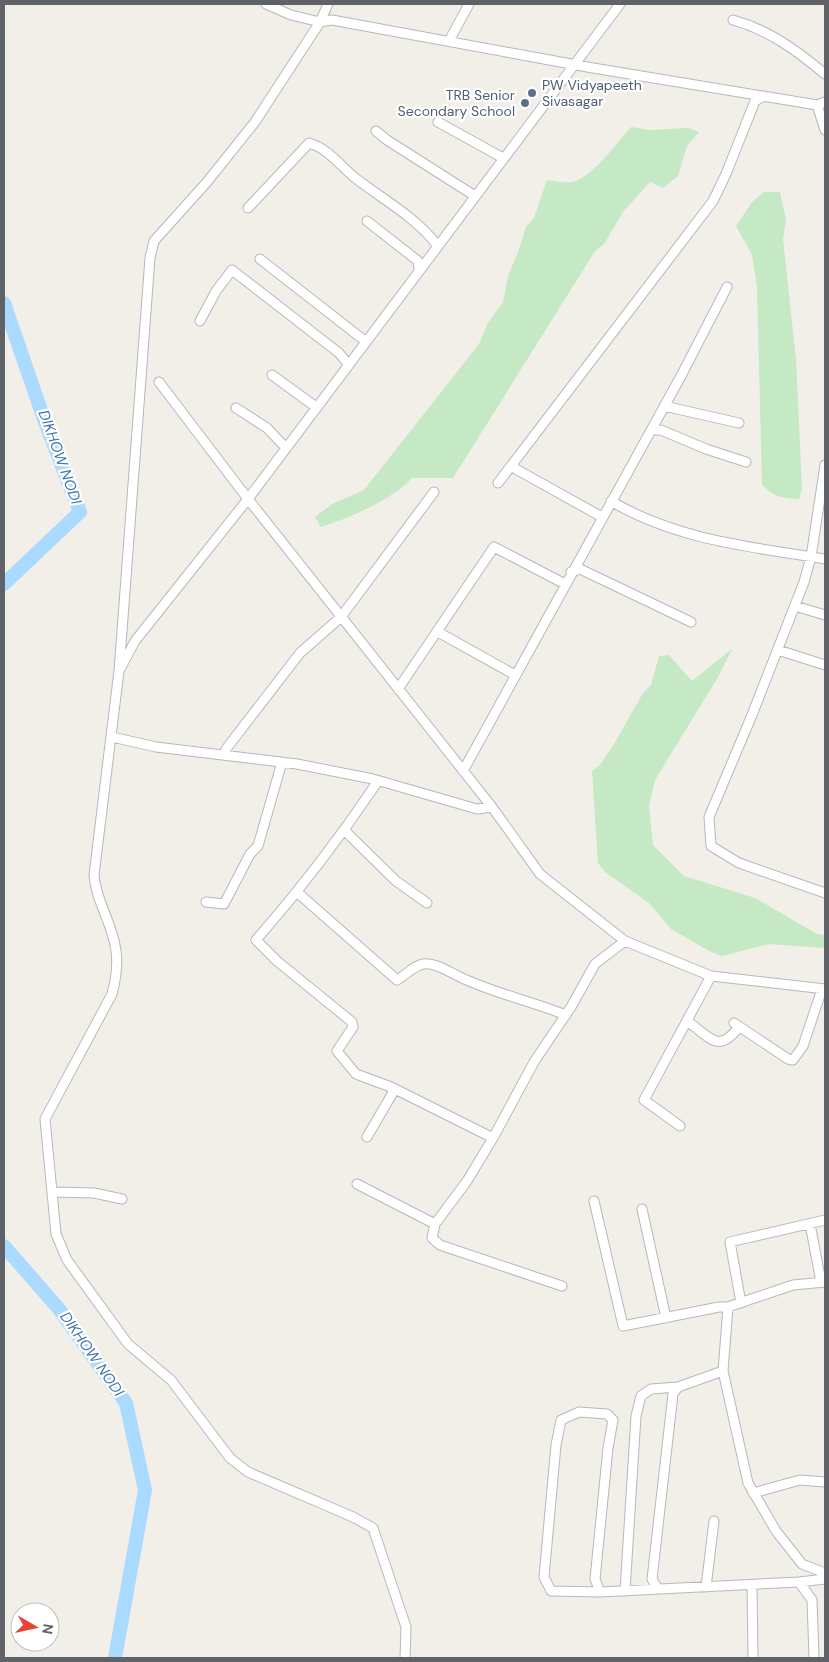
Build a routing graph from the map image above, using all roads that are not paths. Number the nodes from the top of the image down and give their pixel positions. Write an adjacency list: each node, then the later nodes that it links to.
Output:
1 (266, 4): 6 (street)
2 (328, 4): 6 (street)
3 (469, 4): 7 (street)
4 (620, 4): 8 (street)
5 (732, 20): 9 (street)
6 (320, 22): 7 (street); 53 (street)
7 (449, 41): 8 (street)
8 (574, 64): 10 (street); 15 (street)
9 (825, 74)
10 (764, 96): 11 (street); 34 (street)
11 (821, 103): 13 (street)
12 (438, 122): 15 (street)
13 (825, 130)
14 (376, 131): 16 (street)
15 (503, 158): 16 (street)
16 (475, 196): 19 (street)
17 (248, 208): 19 (street)
18 (367, 221): 21 (street)
19 (437, 245): 21 (street)
20 (260, 259): 24 (street)
21 (419, 269): 24 (street)
22 (727, 287): 29 (street)
23 (200, 321): 25 (street)
24 (365, 342): 25 (street)
25 (348, 364): 28 (street)
26 (272, 375): 28 (street)
27 (159, 382): 39 (street)
28 (316, 406): 33 (street)
29 (664, 406): 31 (street); 32 (street)
30 (236, 408): 33 (street)
31 (738, 423)
32 (651, 430): 35 (street); 40 (street)
33 (286, 448): 39 (street)
34 (514, 462): 37 (street); 41 (street)
35 (746, 462)
36 (825, 465): 42 (street)
37 (498, 483)
38 (434, 492): 48 (street)
39 (248, 499): 48 (street); 53 (street)
40 (611, 501): 41 (street); 42 (street)
41 (602, 518): 44 (street)
42 (811, 557): 43 (street); 46 (street)
43 (825, 559)
44 (572, 572): 45 (street); 49 (street)
45 (565, 584): 50 (street); 54 (street)
46 (795, 606): 47 (street); 51 (street)
47 (825, 615)
48 (341, 617): 55 (street); 57 (street)
49 (691, 622)
50 (438, 632): 54 (street); 55 (street)
51 (778, 650): 52 (street); 64 (street)
52 (825, 666)
53 (119, 671): 56 (street)
54 (515, 675): 59 (street)
55 (398, 689): 59 (street)
56 (112, 736): 57 (street); 77 (street)
57 (225, 754): 58 (street)
58 (282, 762): 60 (street); 65 (street)
59 (463, 771): 61 (street)
60 (373, 779): 61 (street); 62 (street)
61 (492, 807): 67 (street)
62 (345, 831): 63 (street); 66 (street)
63 (298, 893): 70 (street); 72 (street)
64 (825, 894)
65 (206, 902)
66 (427, 903)
67 (625, 941): 68 (street); 70 (street)
68 (711, 976): 69 (street); 71 (street)
69 (823, 989): 71 (street)
70 (566, 1016): 75 (street)
71 (687, 1021): 73 (street)
72 (395, 1089): 74 (street); 75 (street)
73 (680, 1126)
74 (367, 1137)
75 (493, 1138): 82 (street)
76 (357, 1184): 82 (street)
77 (52, 1192): 78 (street); 102 (street)
78 (122, 1199)
79 (594, 1201): 88 (street)
80 (642, 1209): 88 (street)
81 (825, 1220): 83 (street)
82 (435, 1224): 85 (street)
83 (810, 1224): 84 (street); 86 (street)
84 (823, 1282): 86 (street)
85 (562, 1286)
86 (741, 1303): 87 (street)
87 (728, 1308): 88 (street); 89 (street)
88 (666, 1318)
89 (723, 1371): 90 (street); 92 (street)
90 (678, 1387): 99 (street); 100 (street)
91 (825, 1482): 92 (street)
92 (754, 1493): 94 (street)
93 (714, 1521): 98 (street)
94 (825, 1573)
95 (825, 1579): 96 (street)
96 (799, 1582): 97 (street); 104 (street)
97 (752, 1585): 98 (street); 103 (street)
98 (706, 1587): 99 (street)
99 (658, 1589): 100 (street)
100 (625, 1591): 101 (street)
101 (600, 1592): 101 (street)
102 (405, 1658)
103 (753, 1658)
104 (814, 1658)

